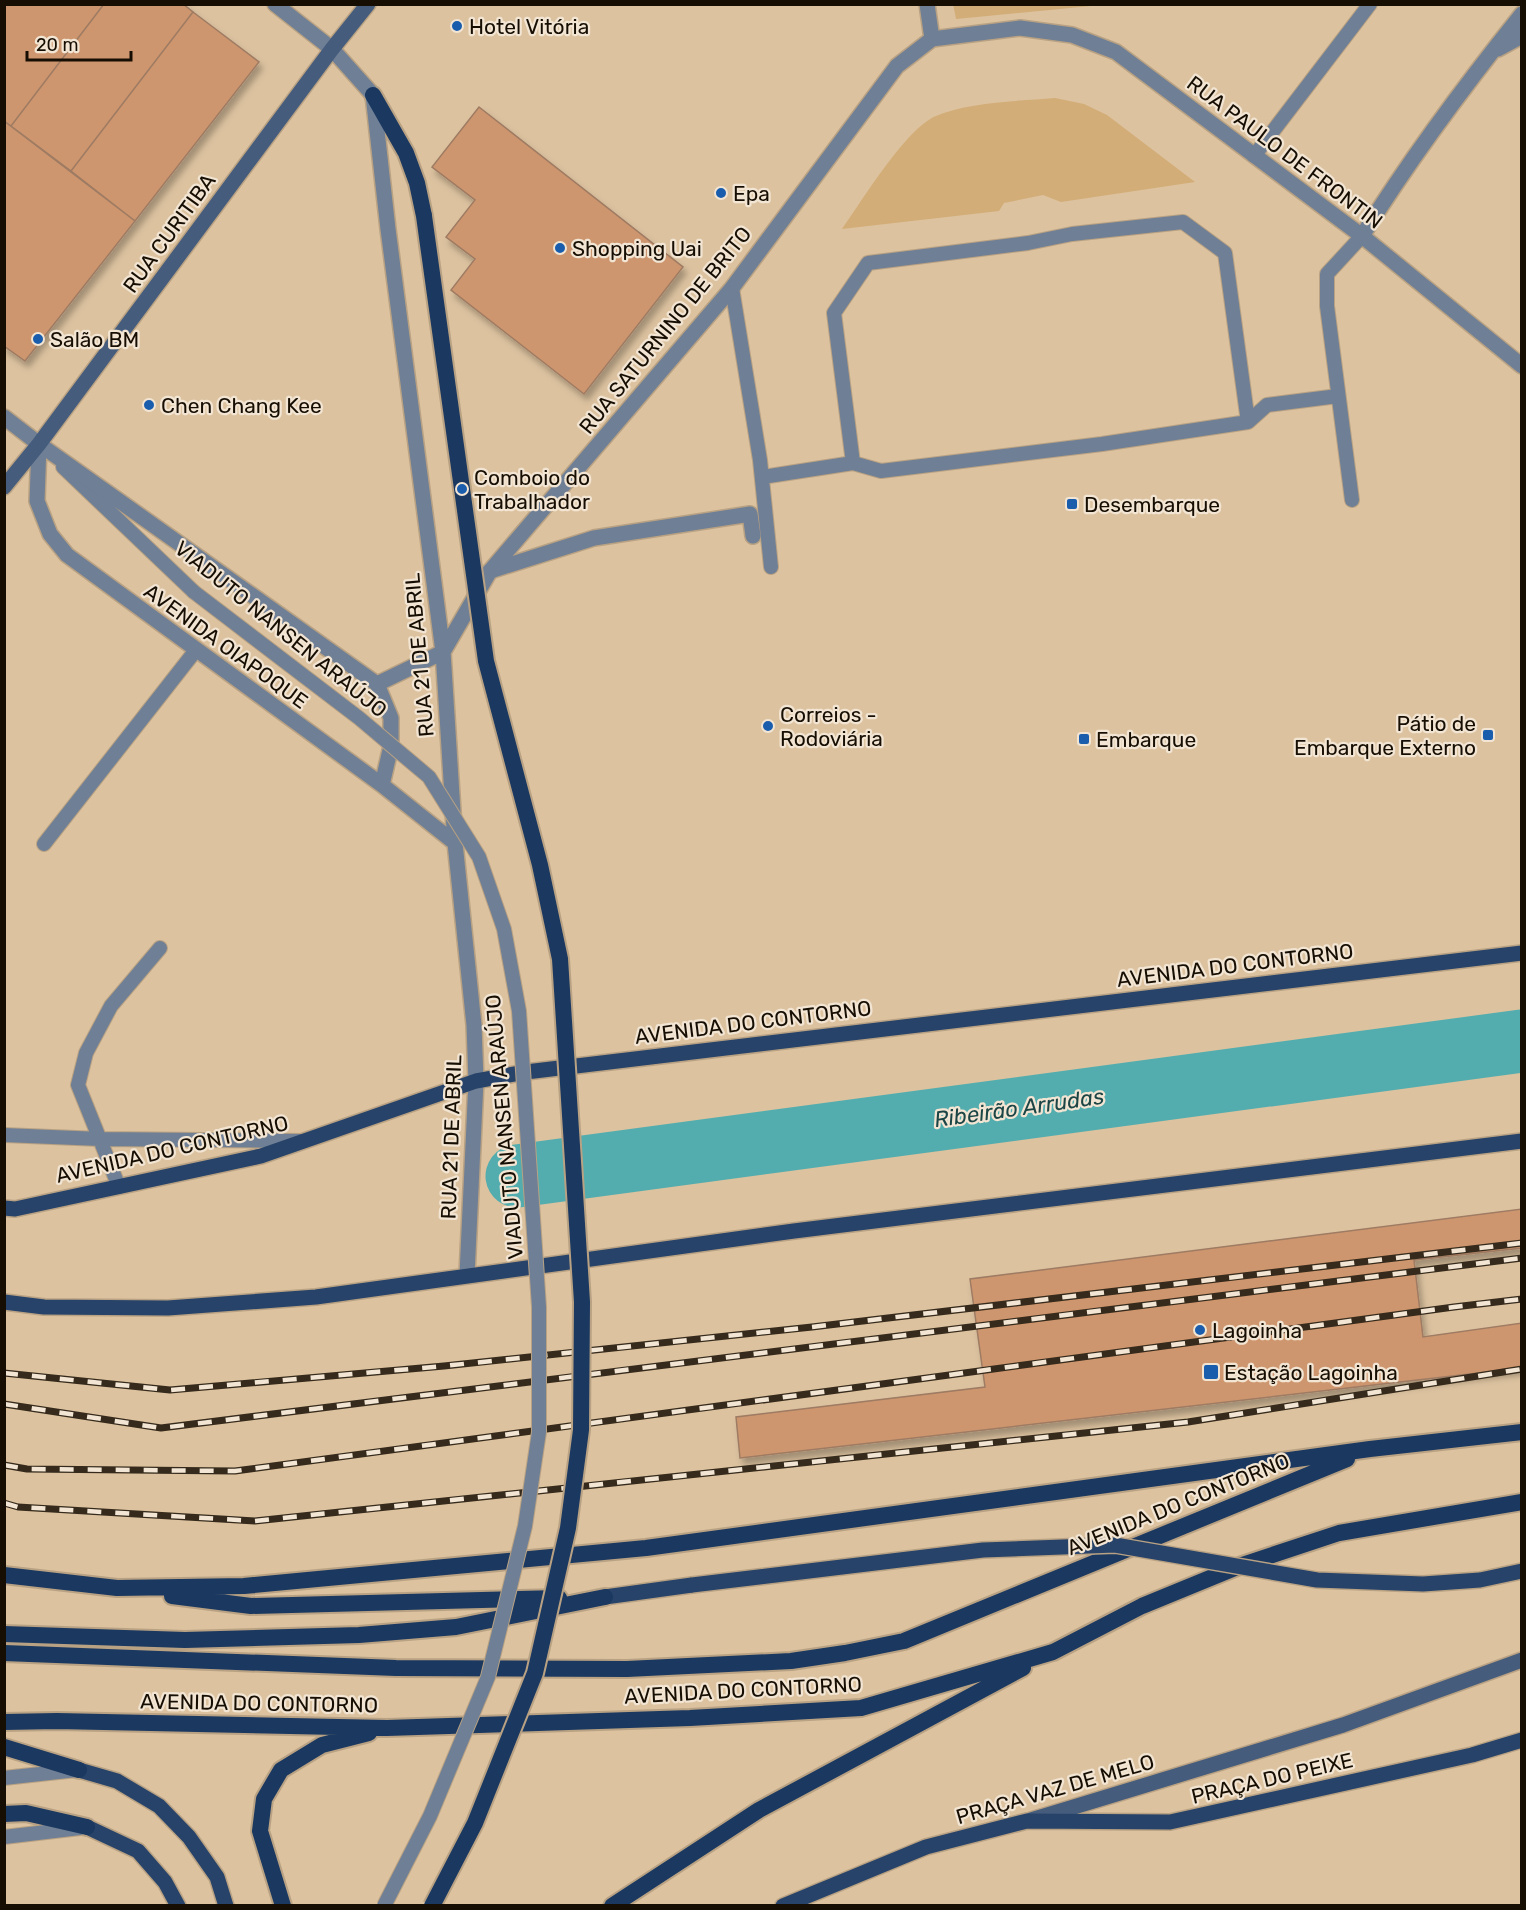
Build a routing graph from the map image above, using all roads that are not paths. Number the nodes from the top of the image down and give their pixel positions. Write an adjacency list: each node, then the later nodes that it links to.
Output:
1 (275, 4): 9 (street)
2 (368, 4): 9 (main road, RUA CURITIBA)
3 (927, 4): 8 (street)
4 (1370, 4): 12 (lane)
5 (1521, 14): 10 (street)
6 (998, 30): 8 (street, RUA SATURNINO DE BRITO); 12 (street, RUA PAULO DE FRONTIN)
7 (1521, 36): 10 (street)
8 (932, 39): 14 (street, RUA SATURNINO DE BRITO)
9 (332, 49): 11 (street); 19 (main road, RUA CURITIBA)
10 (1490, 53): 13 (street)
11 (373, 95): 28 (street, RUA 21 DE ABRIL); 69 (highway, bridge)
12 (1254, 156): 13 (street, RUA PAULO DE FRONTIN)
13 (1362, 236): 15 (street, RUA PAULO DE FRONTIN); 16 (lane)
14 (732, 288): 21 (lane); 26 (street, RUA SATURNINO DE BRITO)
15 (1521, 366)
16 (1338, 396): 18 (lane); 23 (lane)
17 (4, 417): 19 (street)
18 (1248, 422): 20 (lane); 20 (lane)
19 (39, 444): 22 (main road, RUA CURITIBA); 27 (street, AVENIDA OIAPOQUE); 29 (street); 68 (lane, VIADUTO NANSEN ARAÚJO, bridge)
20 (853, 463): 21 (lane)
21 (762, 477): 25 (lane)
22 (4, 487)
23 (1352, 500)
24 (753, 536): 26 (street)
25 (771, 567)
26 (490, 571): 28 (street, RUA SATURNINO DE BRITO)
27 (196, 650): 30 (street, AVENIDA OIAPOQUE); 32 (lane)
28 (443, 652): 29 (street); 31 (street, RUA 21 DE ABRIL)
29 (377, 684): 30 (street)
30 (382, 785): 31 (street, AVENIDA OIAPOQUE)
31 (455, 843): 35 (street, RUA 21 DE ABRIL)
32 (44, 844)
33 (160, 948): 37 (lane)
34 (1521, 953): 35 (main road, AVENIDA DO CONTORNO)
35 (476, 1081): 38 (main road, AVENIDA DO CONTORNO); 42 (street, RUA 21 DE ABRIL)
36 (4, 1135): 37 (lane)
37 (100, 1139): 38 (lane); 40 (lane)
38 (306, 1141): 40 (main road, AVENIDA DO CONTORNO)
39 (1521, 1141): 42 (main road)
40 (119, 1187): 41 (main road, AVENIDA DO CONTORNO)
41 (4, 1208)
42 (467, 1275): 43 (main road)
43 (4, 1302)
44 (1521, 1432): 45 (highway, AVENIDA DO CONTORNO)
45 (1370, 1449): 49 (highway, AVENIDA DO CONTORNO); 53 (highway, AVENIDA DO CONTORNO)
46 (1521, 1502): 52 (highway, AVENIDA DO CONTORNO)
47 (1521, 1571): 50 (main road, bridge)
48 (4, 1575): 49 (highway, AVENIDA DO CONTORNO)
49 (117, 1588): 50 (highway)
50 (605, 1597): 51 (highway)
51 (4, 1634)
52 (1053, 1652): 56 (highway, AVENIDA DO CONTORNO); 70 (highway)
53 (4, 1653)
54 (1521, 1660): 62 (main road, PRAÇA VAZ DE MELO)
55 (4, 1722): 56 (highway, AVENIDA DO CONTORNO)
56 (387, 1728): 67 (highway)
57 (1521, 1740): 62 (main road, PRAÇA DO PEIXE)
58 (4, 1747): 59 (highway)
59 (79, 1770): 60 (lane); 66 (main road)
60 (4, 1778)
61 (4, 1814): 63 (highway)
62 (1027, 1821): 71 (main road, PRAÇA VAZ DE MELO)
63 (87, 1827): 64 (lane); 65 (main road)
64 (4, 1837)
65 (178, 1905)
66 (226, 1905)
67 (283, 1905)
68 (384, 1905)
69 (432, 1905)
70 (612, 1905)
71 (783, 1905)

